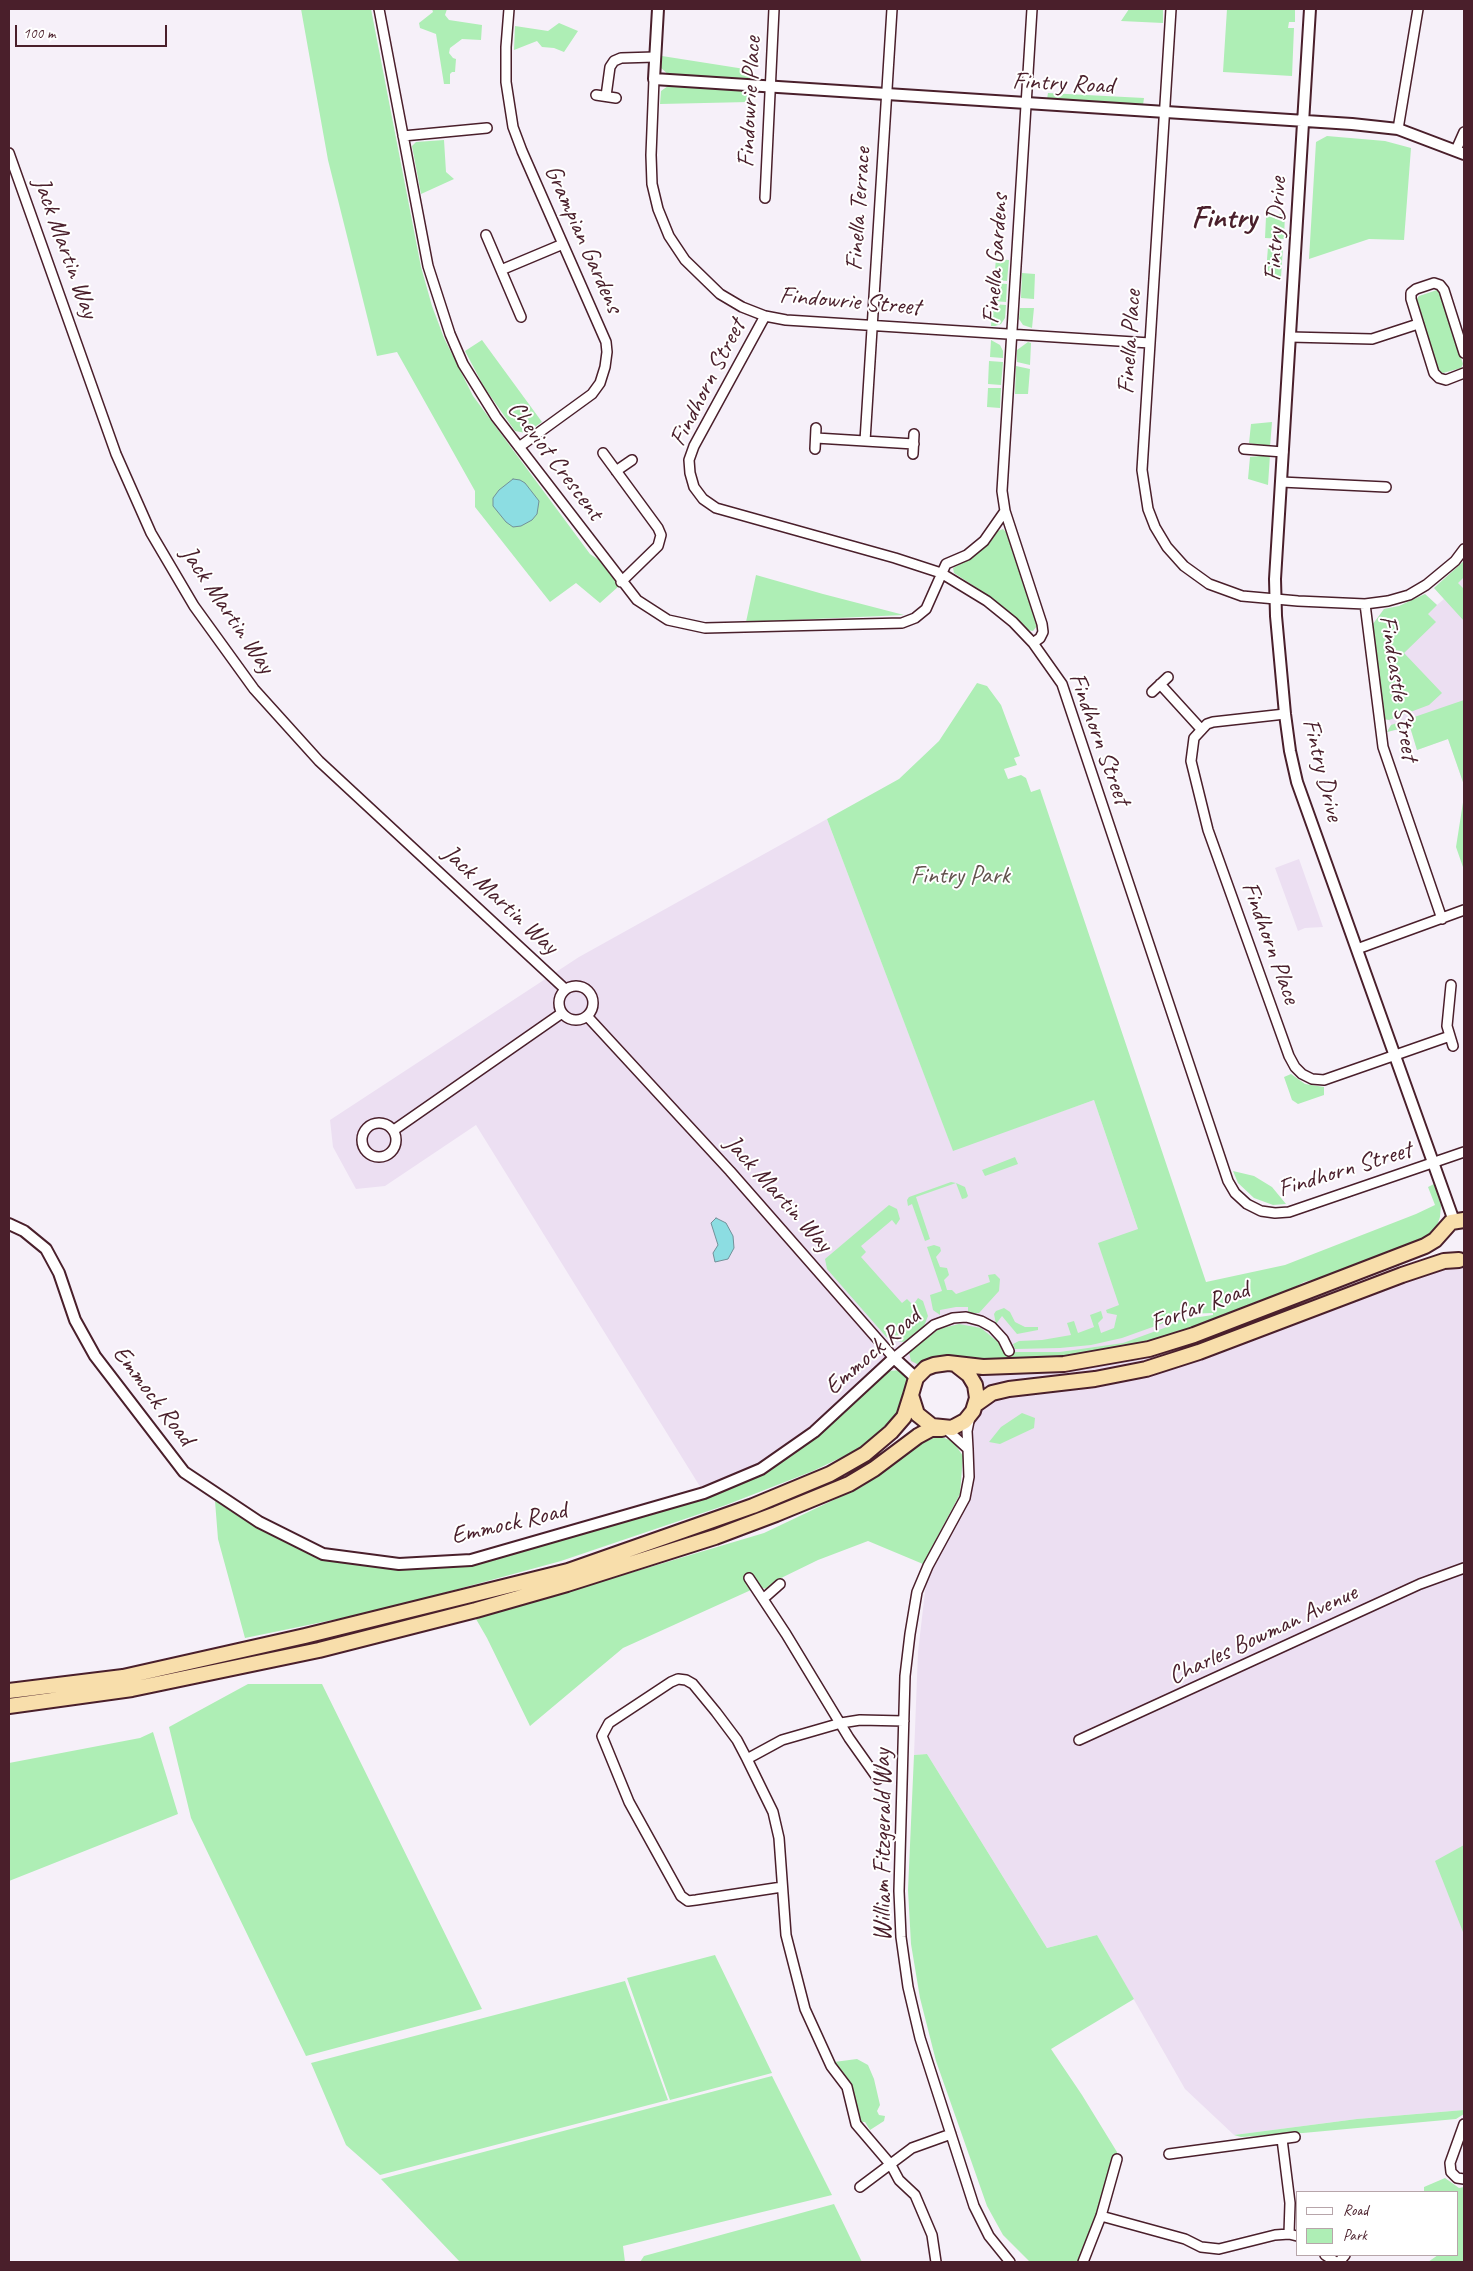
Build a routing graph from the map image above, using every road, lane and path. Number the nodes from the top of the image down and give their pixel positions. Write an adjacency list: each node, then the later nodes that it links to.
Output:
1 (378, 9): 21 (street, Cheviot Crescent)
2 (509, 9): 26 (street, Grampian Gardens)
3 (658, 9): 10 (street, Findowrie Street)
4 (774, 9): 12 (street, Findowrie Place)
5 (892, 9): 13 (street, Finella Terrace)
6 (1032, 9): 15 (street, Finella Gardens)
7 (1171, 9): 16 (street, Finella Place)
8 (1310, 9): 17 (street, Fintry Drive)
9 (1418, 9): 19 (street)
10 (655, 57): 11 (street, Findowrie Street); 14 (street)
11 (654, 79): 12 (street, Fintry Road); 28 (street, Findowrie Street)
12 (770, 87): 13 (street, Fintry Road); 24 (street, Findowrie Place)
13 (886, 94): 15 (street, Fintry Road); 31 (street, Finella Terrace)
14 (616, 98)
15 (1026, 103): 16 (street, Fintry Road); 32 (street, Finella Gardens)
16 (1165, 111): 17 (street, Fintry Road); 34 (street, Finella Place)
17 (1302, 121): 19 (street, Fintry Road); 33 (street, Fintry Drive)
18 (487, 128): 21 (street)
19 (1398, 129): 22 (street, Fintry Road)
20 (1464, 132): 22 (street)
21 (403, 136): 42 (street, Cheviot Crescent)
22 (1460, 152)
23 (9, 153): 68 (street, Jack Martin Way)
24 (765, 198)
25 (486, 235): 27 (street)
26 (563, 244): 27 (street); 42 (street, Grampian Gardens)
27 (501, 270): 29 (street)
28 (765, 316): 31 (street, Findowrie Street); 54 (street, Findhorn Street)
29 (521, 318)
30 (1418, 324): 33 (street); 35 (street); 36 (street)
31 (872, 326): 32 (street, Findowrie Street); 40 (street, Finella Terrace)
32 (1011, 334): 34 (street, Findowrie Street); 52 (street, Finella Gardens)
33 (1290, 337): 45 (street, Fintry Drive)
34 (1150, 343): 56 (street, Finella Place)
35 (1464, 353)
36 (1464, 373)
37 (816, 428): 39 (street)
38 (914, 434): 41 (street)
39 (816, 438): 40 (street); 43 (street)
40 (865, 441): 41 (street)
41 (914, 444): 47 (street)
42 (519, 447): 55 (street, Cheviot Crescent)
43 (815, 449)
44 (1244, 449): 45 (street)
45 (1283, 452): 50 (street, Fintry Drive)
46 (603, 453): 49 (street)
47 (913, 454)
48 (632, 460): 49 (street)
49 (616, 471): 55 (street)
50 (1281, 482): 51 (street); 56 (street, Fintry Drive)
51 (1386, 486)
52 (1005, 511): 54 (street); 58 (street, Finella Gardens)
53 (1464, 549): 57 (street, Finella Place)
54 (941, 573): 55 (street, Cheviot Crescent); 58 (street, Findhorn Street)
55 (621, 582)
56 (1275, 599): 57 (street, Finella Place); 62 (street, Fintry Drive)
57 (1366, 604): 65 (street, Findcastle Street)
58 (1033, 644): 76 (street, Findhorn Street)
59 (1168, 677): 60 (street)
60 (1160, 684): 61 (street); 63 (street)
61 (1152, 692)
62 (1285, 714): 63 (street); 66 (street, Fintry Drive)
63 (1201, 729): 73 (street, Findhorn Place)
64 (1464, 910): 65 (street)
65 (1442, 919): 66 (street)
66 (1357, 949): 73 (street, Fintry Drive)
67 (1451, 985): 71 (street)
68 (565, 989): 69 (street, Jack Martin Way); 70 (street, Jack Martin Way)
69 (562, 1013): 70 (street); 74 (street)
70 (587, 1016): 81 (street, Jack Martin Way)
71 (1450, 1036): 72 (street); 73 (street)
72 (1453, 1046)
73 (1395, 1056): 76 (street, Fintry Drive)
74 (394, 1130)
75 (1464, 1152): 76 (street, Findhorn Street)
76 (1433, 1163): 77 (street, Fintry Drive)
77 (1454, 1223): 79 (highway); 82 (highway, Forfar Road)
78 (9, 1224): 81 (street, Emmock Road)
79 (1461, 1260): 85 (highway, Forfar Road)
80 (1009, 1351): 81 (street, Emmock Road)
81 (894, 1358): 83 (street, Jack Martin Way)
82 (955, 1364): 83 (highway); 85 (highway)
83 (916, 1378): 84 (highway)
84 (911, 1395): 86 (highway); 92 (highway)
85 (973, 1410): 86 (highway); 87 (street, William Fitzgerald Way)
86 (944, 1429): 87 (street); 93 (highway)
87 (968, 1448): 94 (street, William Fitzgerald Way)
88 (1464, 1568): 96 (street, Charles Bowman Avenue)
89 (749, 1578): 91 (street)
90 (780, 1584): 91 (street)
91 (763, 1599): 95 (street)
92 (9, 1691)
93 (9, 1706)
94 (904, 1721): 95 (street); 101 (street, William Fitzgerald Way)
95 (841, 1723): 97 (street); 98 (street)
96 (1078, 1740)
97 (747, 1759): 99 (street); 99 (street)
98 (878, 1779)
99 (782, 1887): 106 (street)
100 (1464, 2124): 107 (street)
101 (951, 2134): 106 (street); 113 (street, William Fitzgerald Way)
102 (1295, 2137): 103 (street)
103 (1282, 2139): 104 (street); 110 (street)
104 (1169, 2154)
105 (1117, 2159): 109 (street)
106 (891, 2165): 108 (street); 112 (street)
107 (1464, 2179)
108 (860, 2187)
109 (1101, 2216): 110 (street); 114 (street)
110 (1293, 2235)
111 (1327, 2256): 115 (street)
112 (936, 2262)
113 (1010, 2262)
114 (1083, 2262)
115 (1338, 2262)

